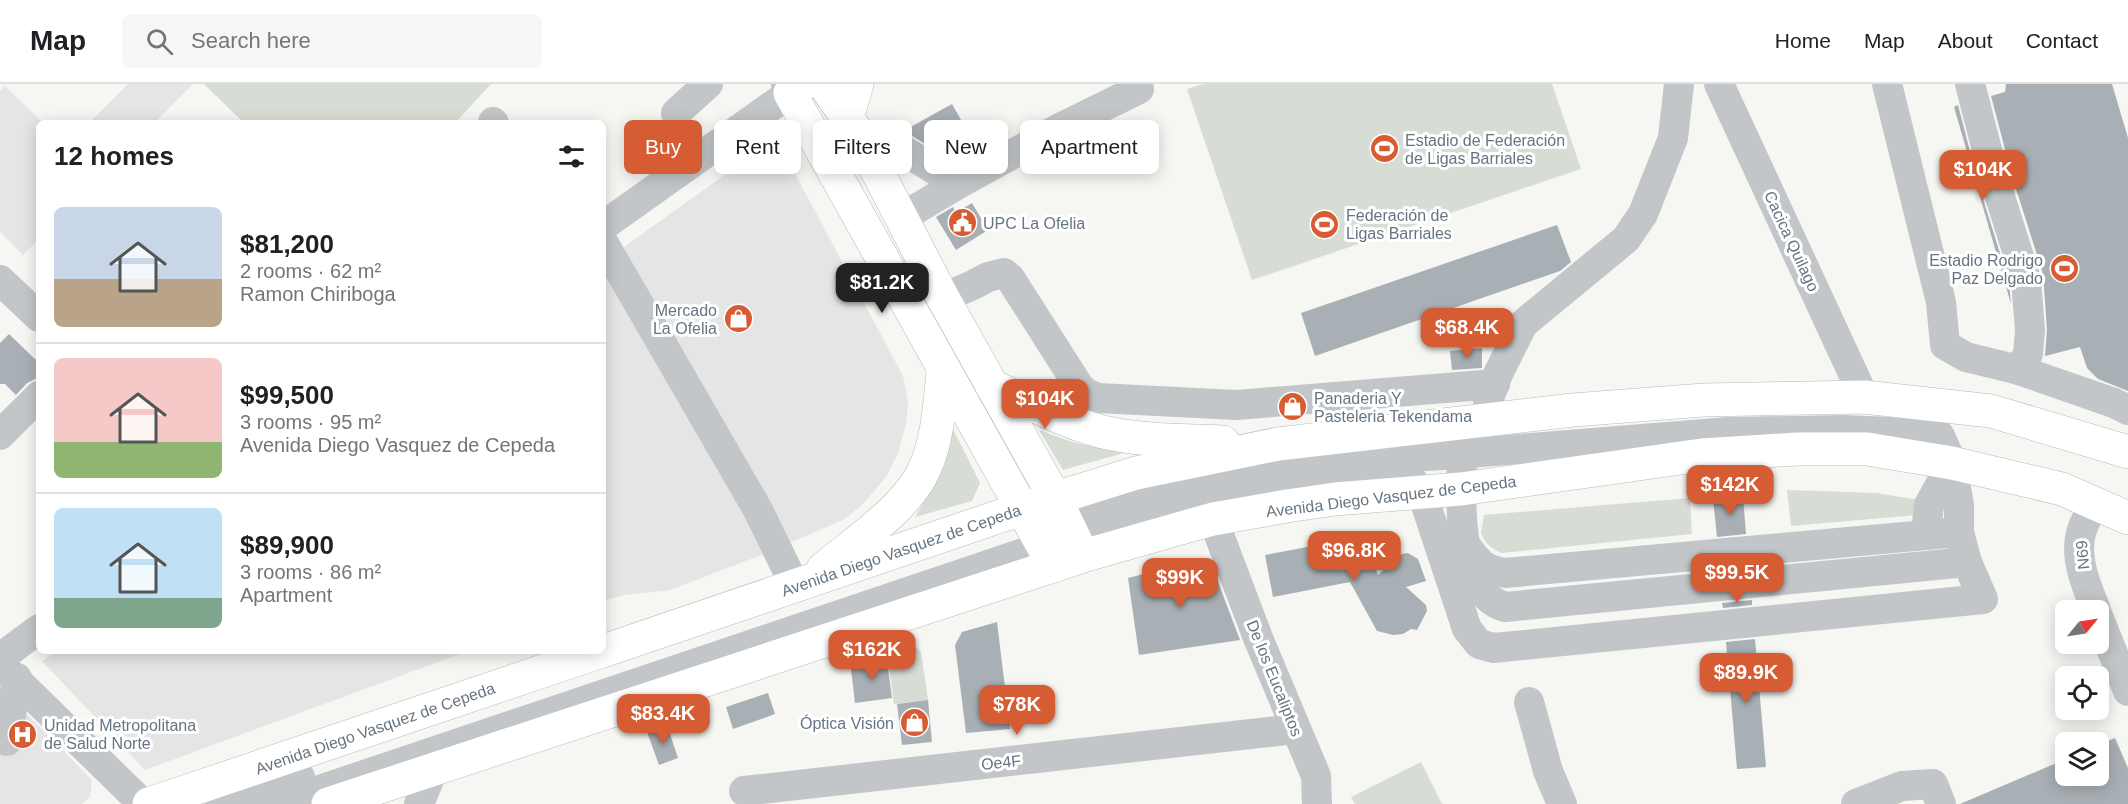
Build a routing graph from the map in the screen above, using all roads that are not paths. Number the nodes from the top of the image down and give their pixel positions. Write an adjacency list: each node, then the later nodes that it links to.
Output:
1 (708, 84): 10 (street)
2 (824, 84): 11 (main road)
3 (857, 84): 12 (main road)
4 (1679, 84): 24 (street)
5 (1719, 84): 26 (street, Cacica Quilago)
6 (1887, 84): 22 (street)
7 (1970, 84): 22 (street)
8 (793, 87): 17 (street); 23 (main road)
9 (1139, 89): 15 (street)
10 (676, 113)
11 (849, 120)
12 (853, 120)
13 (912, 156): 15 (street)
14 (878, 174): 16 (main road)
15 (958, 184): 16 (street)
16 (901, 218): 20 (main road)
17 (606, 224)
18 (606, 247): 46 (street)
19 (0, 280): 21 (street)
20 (943, 298): 24 (street); 25 (main road)
21 (36, 314)
22 (2019, 370): 29 (street)
23 (943, 371): 41 (main road); 46 (main road)
24 (1495, 384): 30 (street)
25 (992, 386): 32 (main road); 41 (main road)
26 (1864, 397): 28 (main road, Avenida Diego Vasquez de Cepeda); 30 (main road, Avenida Diego Vasquez de Cepeda)
27 (36, 399): 31 (street)
28 (1912, 401): 33 (main road, Avenida Diego Vasquez de Cepeda); 34 (street)
29 (2128, 411)
30 (1469, 432): 32 (main road, Avenida Diego Vasquez de Cepeda); 34 (street); 35 (street); 41 (street)
31 (0, 435)
32 (1278, 444): 41 (main road, Avenida Diego Vasquez de Cepeda)
33 (2128, 452)
34 (1952, 463): 35 (main road, Avenida Diego Vasquez de Cepeda); 38 (main road, Avenida Diego Vasquez de Cepeda); 42 (street); 43 (street)
35 (1461, 489): 37 (main road, Avenida Diego Vasquez de Cepeda); 44 (street)
36 (2128, 491): 38 (main road)
37 (1412, 493): 40 (main road, Avenida Diego Vasquez de Cepeda); 41 (street); 45 (street); 48 (street)
38 (2098, 503): 39 (main road, Avenida Diego Vasquez de Cepeda); 47 (street, N69)
39 (2128, 518)
40 (1213, 519): 41 (main road, Avenida Diego Vasquez de Cepeda); 56 (street, De los Eucaliptos)
41 (1053, 532): 46 (main road, Avenida Diego Vasquez de Cepeda); 58 (main road, Avenida Diego Vasquez de Cepeda); 63 (street); 64 (street)
42 (1959, 532): 43 (street); 45 (street)
43 (1926, 534): 44 (street)
44 (1464, 544): 45 (street)
45 (1967, 562)
46 (801, 584): 51 (main road, Avenida Diego Vasquez de Cepeda)
47 (2092, 600)
48 (1443, 604)
49 (36, 632): 53 (street)
50 (2109, 644): 54 (street)
51 (606, 650)
52 (593, 654): 62 (main road, Avenida Diego Vasquez de Cepeda)
53 (6, 666): 57 (street); 61 (street)
54 (2128, 691)
55 (1529, 702): 68 (street)
56 (1295, 729): 59 (street, Oe4F); 67 (street, De los Eucaliptos)
57 (7, 741)
58 (433, 770): 65 (main road, Avenida Diego Vasquez de Cepeda); 66 (street)
59 (744, 791)
60 (1937, 794): 69 (street)
61 (143, 804)
62 (149, 804)
63 (220, 804)
64 (278, 804)
65 (328, 804)
66 (419, 804)
67 (1317, 804)
68 (1562, 804)
69 (1856, 804)

